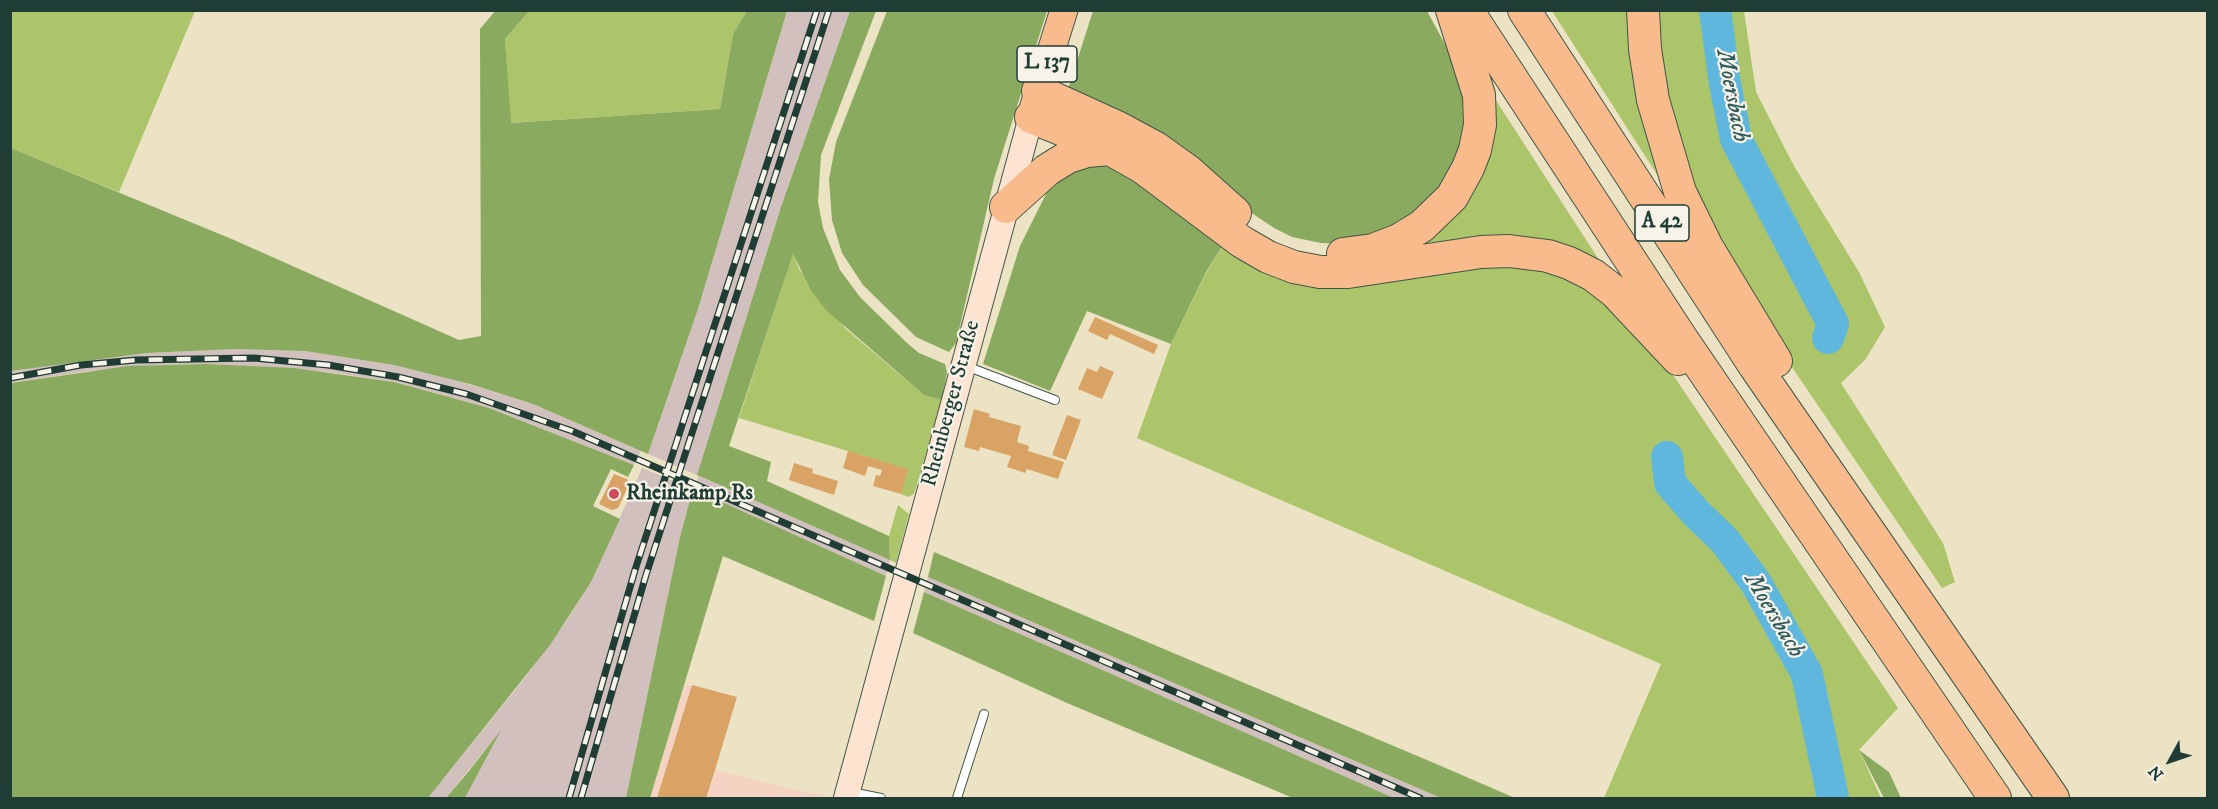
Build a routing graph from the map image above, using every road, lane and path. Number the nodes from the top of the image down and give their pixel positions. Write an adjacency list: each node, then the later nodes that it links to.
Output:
1 (1064, 10): 6 (main road, Rheinberger Straße / L 137)
2 (1452, 10): 6 (highway)
3 (1467, 10): 11 (highway, A 42)
4 (1524, 10): 12 (highway, A 42)
5 (1643, 10): 12 (highway)
6 (1034, 104): 7 (highway); 8 (main road, Rheinberger Straße / L 137)
7 (1110, 150): 8 (highway); 11 (highway)
8 (1006, 207): 9 (main road, Rheinberger Straße / L 137)
9 (963, 366): 10 (lane); 14 (main road, Rheinberger Straße / L 137)
10 (1055, 399)
11 (1723, 400): 17 (highway, A 42)
12 (1802, 435): 18 (highway, A 42)
13 (984, 714): 16 (lane)
14 (847, 795): 15 (lane)
15 (881, 798)
16 (957, 798)
17 (1995, 798)
18 (2053, 798)

